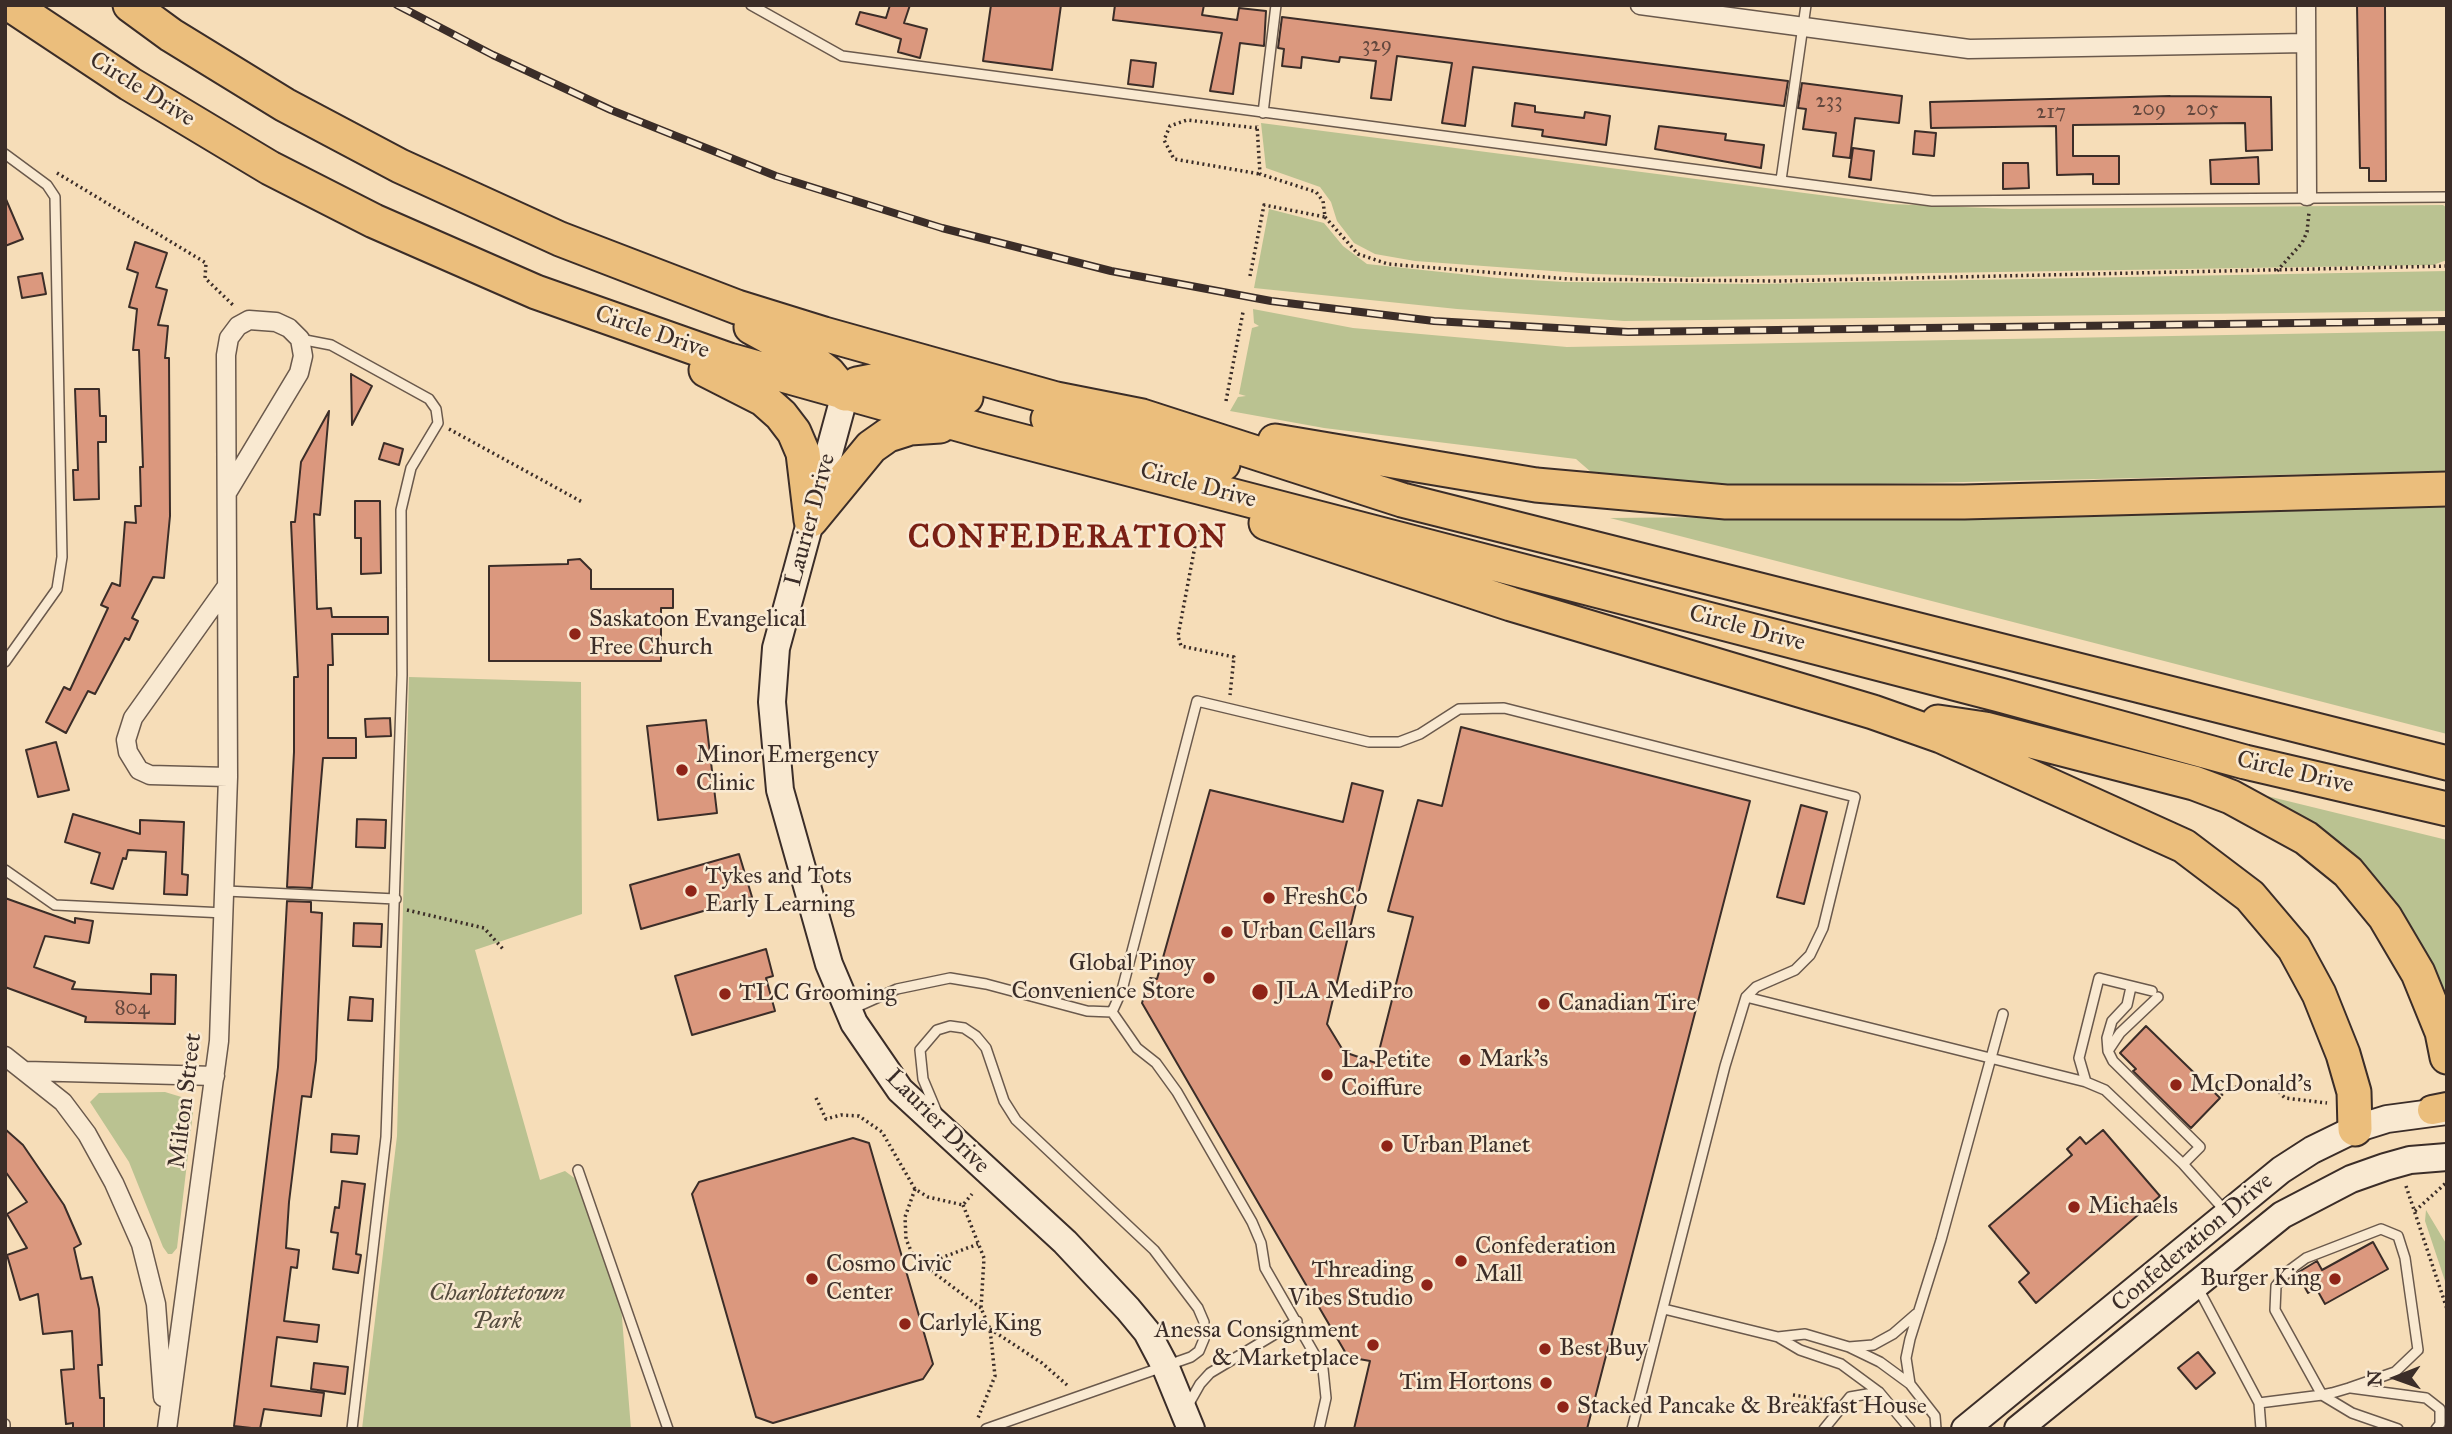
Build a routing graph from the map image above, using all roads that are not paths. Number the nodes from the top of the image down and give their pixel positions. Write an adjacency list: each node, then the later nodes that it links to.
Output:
1 (11, 5): 16 (highway, Circle Drive)
2 (130, 5): 15 (highway, Circle Drive)
3 (751, 5): 10 (lane)
4 (1276, 5): 10 (lane)
5 (1640, 5): 8 (street)
6 (1806, 5): 8 (lane)
7 (2306, 5): 9 (street)
8 (1802, 26): 9 (street); 12 (lane)
9 (2306, 43): 13 (street)
10 (1263, 113): 12 (lane)
11 (5, 154): 27 (lane)
12 (1782, 180): 13 (lane)
13 (2308, 196): 14 (lane)
14 (2447, 197)
15 (636, 269): 18 (highway); 19 (highway, Circle Drive)
16 (575, 307): 18 (highway, Circle Drive); 25 (highway)
17 (300, 340): 23 (street); 23 (street, Milton Street); 34 (lane)
18 (845, 394): 20 (highway, Circle Drive); 24 (highway); 25 (main road, Laurier Drive)
19 (1142, 416): 22 (highway); 24 (highway, Circle Drive)
20 (983, 431): 21 (highway, Circle Drive); 25 (highway)
21 (1135, 469): 28 (highway); 31 (highway, Circle Drive)
22 (2447, 489)
23 (228, 491): 26 (street, Milton Street)
24 (1402, 500): 29 (highway, Circle Drive)
25 (811, 520): 38 (main road, Laurier Drive)
26 (227, 586): 30 (street, Milton Street); 30 (street)
27 (5, 662)
28 (1873, 712): 43 (highway); 49 (highway)
29 (2447, 763)
30 (228, 777): 33 (street, Milton Street)
31 (2447, 809)
32 (5, 870): 35 (lane)
33 (226, 891): 34 (lane); 35 (street, Milton Street)
34 (395, 903): 69 (lane)
35 (225, 913): 46 (street, Milton Street)
36 (2131, 986): 41 (lane); 41 (lane); 47 (lane)
37 (1746, 998): 39 (lane); 44 (lane); 56 (lane)
38 (848, 1010): 39 (lane); 50 (main road, Laurier Drive)
39 (1112, 1012): 58 (lane)
40 (2003, 1014): 44 (lane)
41 (2108, 1051): 52 (lane)
42 (5, 1056): 45 (street)
43 (2447, 1056)
44 (1991, 1058): 47 (lane); 57 (lane)
45 (26, 1071): 46 (street); 68 (street)
46 (215, 1076): 68 (street, Milton Street)
47 (2086, 1082): 52 (lane)
48 (2442, 1109): 49 (main road, Confederation Drive)
49 (2355, 1117): 54 (main road, Confederation Drive)
50 (952, 1140): 61 (main road, Laurier Drive); 61 (lane)
51 (2447, 1157): 55 (main road, Confederation Drive)
52 (2183, 1164): 54 (lane)
53 (578, 1170): 70 (lane)
54 (2228, 1214): 77 (main road, Confederation Drive)
55 (2195, 1283): 66 (lane); 78 (main road, Confederation Drive)
56 (1664, 1309): 59 (lane); 73 (lane)
57 (1917, 1313): 60 (lane); 62 (lane)
58 (1297, 1321): 67 (lane); 72 (lane)
59 (1778, 1337): 60 (lane); 64 (lane)
60 (1849, 1347): 62 (lane)
61 (1166, 1368): 67 (main road, Laurier Drive); 71 (lane)
62 (1910, 1384): 76 (lane)
63 (2349, 1388): 65 (lane); 65 (lane); 81 (lane)
64 (1879, 1392): 74 (lane); 75 (lane)
65 (2322, 1395): 66 (lane); 80 (lane)
66 (2259, 1403): 79 (lane)
67 (1188, 1420)
68 (165, 1429)
69 (352, 1429)
70 (668, 1429)
71 (986, 1429)
72 (1319, 1429)
73 (1632, 1429)
74 (1824, 1429)
75 (1910, 1429)
76 (1936, 1429)
77 (1965, 1429)
78 (2018, 1429)
79 (2261, 1429)
80 (2398, 1429)
81 (2435, 1429)

